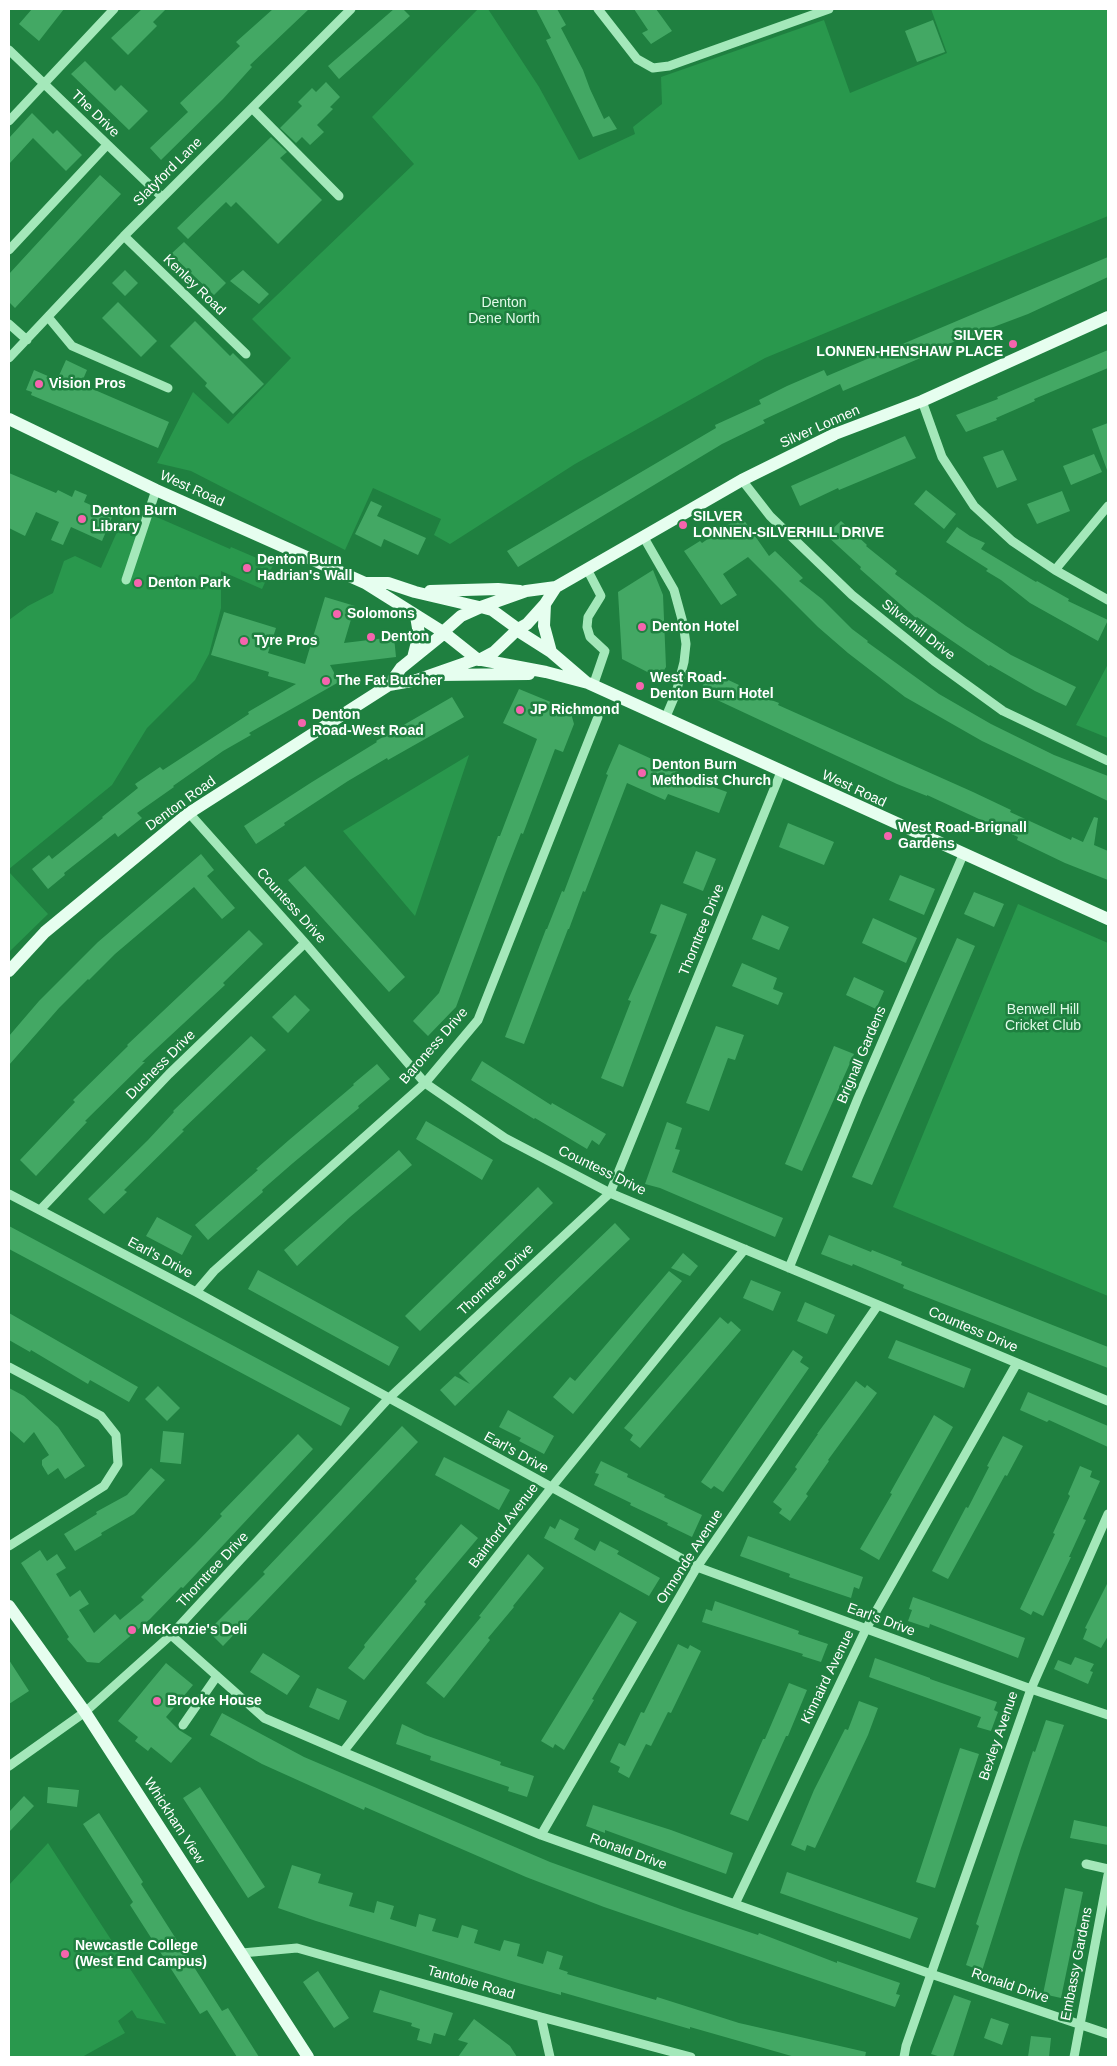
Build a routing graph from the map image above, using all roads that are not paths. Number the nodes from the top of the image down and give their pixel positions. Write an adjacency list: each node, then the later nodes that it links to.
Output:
1 (114, 9): 6 (street)
2 (351, 9): 7 (street, Slatyford Lane)
3 (598, 9): 4 (street)
4 (830, 9)
5 (9, 50): 6 (street, The Drive)
6 (44, 84): 8 (street); 9 (street, The Drive)
7 (252, 108): 10 (street); 11 (street, Slatyford Lane)
8 (9, 121)
9 (107, 145): 11 (street, The Drive); 13 (street)
10 (339, 196)
11 (162, 197): 12 (street, Slatyford Lane)
12 (124, 236): 14 (street, Slatyford Lane); 18 (street, Kenley Road)
13 (9, 250)
14 (48, 317): 17 (street, Slatyford Lane); 20 (street)
15 (1108, 317): 21 (main road, Silver Lonnen)
16 (9, 324): 17 (street)
17 (27, 340): 19 (street, Slatyford Lane)
18 (246, 354)
19 (9, 358)
20 (168, 388)
21 (922, 401): 23 (main road, Silver Lonnen); 28 (street)
22 (9, 419): 24 (main road, West Road)
23 (742, 480): 26 (main road, Silver Lonnen); 49 (street, Silverhill Drive)
24 (156, 490): 29 (street); 30 (main road, West Road)
25 (1108, 506): 28 (street)
26 (643, 536): 27 (main road, Silver Lonnen); 48 (street)
27 (586, 569): 31 (main road, Silver Lonnen); 45 (street)
28 (1055, 570): 34 (street)
29 (126, 580)
30 (365, 583): 33 (main road, West Road); 37 (main road, West Road)
31 (556, 587): 32 (main road, Silver Lonnen); 35 (main road, Silver Lonnen)
32 (526, 591): 33 (main road); 36 (main road, Silver Lonnen)
33 (415, 592): 36 (main road, West Road)
34 (1108, 600)
35 (545, 604): 38 (main road, Silver Lonnen); 40 (main road)
36 (480, 607): 38 (main road, West Road); 39 (main road, Silver Lonnen)
37 (416, 616): 39 (main road, West Road); 41 (main road)
38 (518, 630): 40 (main road, West Road); 42 (main road, Silver Lonnen)
39 (443, 633): 41 (main road, Denton Road); 42 (main road, West Road)
40 (551, 652): 45 (main road, West Road)
41 (413, 658): 46 (main road, Denton Road)
42 (478, 660): 43 (main road, West Road); 44 (main road, Denton Road)
43 (546, 672): 44 (main road); 45 (main road, West Road)
44 (431, 675): 46 (main road, Denton Road)
45 (591, 684): 48 (main road, West Road)
46 (389, 685): 51 (main road, Denton Road)
47 (598, 717): 56 (street, Baroness Drive)
48 (665, 719): 50 (main road, West Road)
49 (1108, 761)
50 (781, 772): 52 (main road, West Road); 57 (street, Thorntree Drive)
51 (189, 813): 54 (street, Countess Drive); 55 (main road, Denton Road)
52 (964, 855): 53 (main road, West Road); 61 (street, Brignall Gardens)
53 (1108, 919)
54 (306, 943): 56 (street, Countess Drive); 59 (street, Duchess Drive)
55 (9, 971)
56 (425, 1082): 57 (street, Countess Drive); 62 (street, Baroness Drive)
57 (610, 1193): 60 (street, Countess Drive); 66 (street, Thorntree Drive)
58 (9, 1194): 59 (street, Earl's Drive)
59 (40, 1210): 62 (street, Earl's Drive)
60 (745, 1249): 61 (street, Countess Drive); 68 (street, Bainford Avenue)
61 (789, 1268): 63 (street, Countess Drive)
62 (196, 1292): 66 (street, Earl's Drive)
63 (878, 1305): 64 (street, Countess Drive); 71 (street, Ormonde Avenue)
64 (1018, 1363): 67 (street, Countess Drive); 73 (street, Kinnaird Avenue)
65 (9, 1367): 70 (street)
66 (388, 1399): 68 (street, Earl's Drive); 74 (street, Thorntree Drive)
67 (1108, 1401)
68 (551, 1488): 71 (street, Earl's Drive); 80 (street, Bainford Avenue)
69 (1108, 1514): 76 (street, Bexley Avenue)
70 (9, 1546)
71 (697, 1567): 73 (street, Earl's Drive); 82 (street, Ormonde Avenue)
72 (9, 1606): 77 (main road, Whickham View)
73 (866, 1629): 76 (street, Earl's Drive); 86 (street, Kinnaird Avenue)
74 (171, 1635): 75 (street, Ronald Drive); 77 (street, Thorntree Drive)
75 (217, 1676): 79 (street); 80 (street, Ronald Drive)
76 (1030, 1689): 78 (street, Earl's Drive); 88 (street, Bexley Avenue)
77 (85, 1712): 81 (street, Thorntree Drive); 87 (main road, Whickham View)
78 (1108, 1715)
79 (183, 1725)
80 (343, 1752): 82 (street, Ronald Drive)
81 (9, 1766)
82 (541, 1835): 86 (street, Ronald Drive)
83 (1086, 1864): 84 (street)
84 (1108, 1869)
85 (1108, 1875): 90 (street, Embassy Gardens)
86 (735, 1904): 88 (street, Ronald Drive)
87 (242, 1954): 89 (street, Tantobie Road); 92 (main road, Whickham View)
88 (931, 1974): 90 (street, Ronald Drive); 95 (street, Bexley Avenue)
89 (542, 2017): 93 (street); 94 (street, Tantobie Road)
90 (1080, 2024): 91 (street, Ronald Drive); 96 (street, Embassy Gardens)
91 (1108, 2034)
92 (308, 2057)
93 (550, 2057)
94 (691, 2057)
95 (904, 2057)
96 (1074, 2057)

